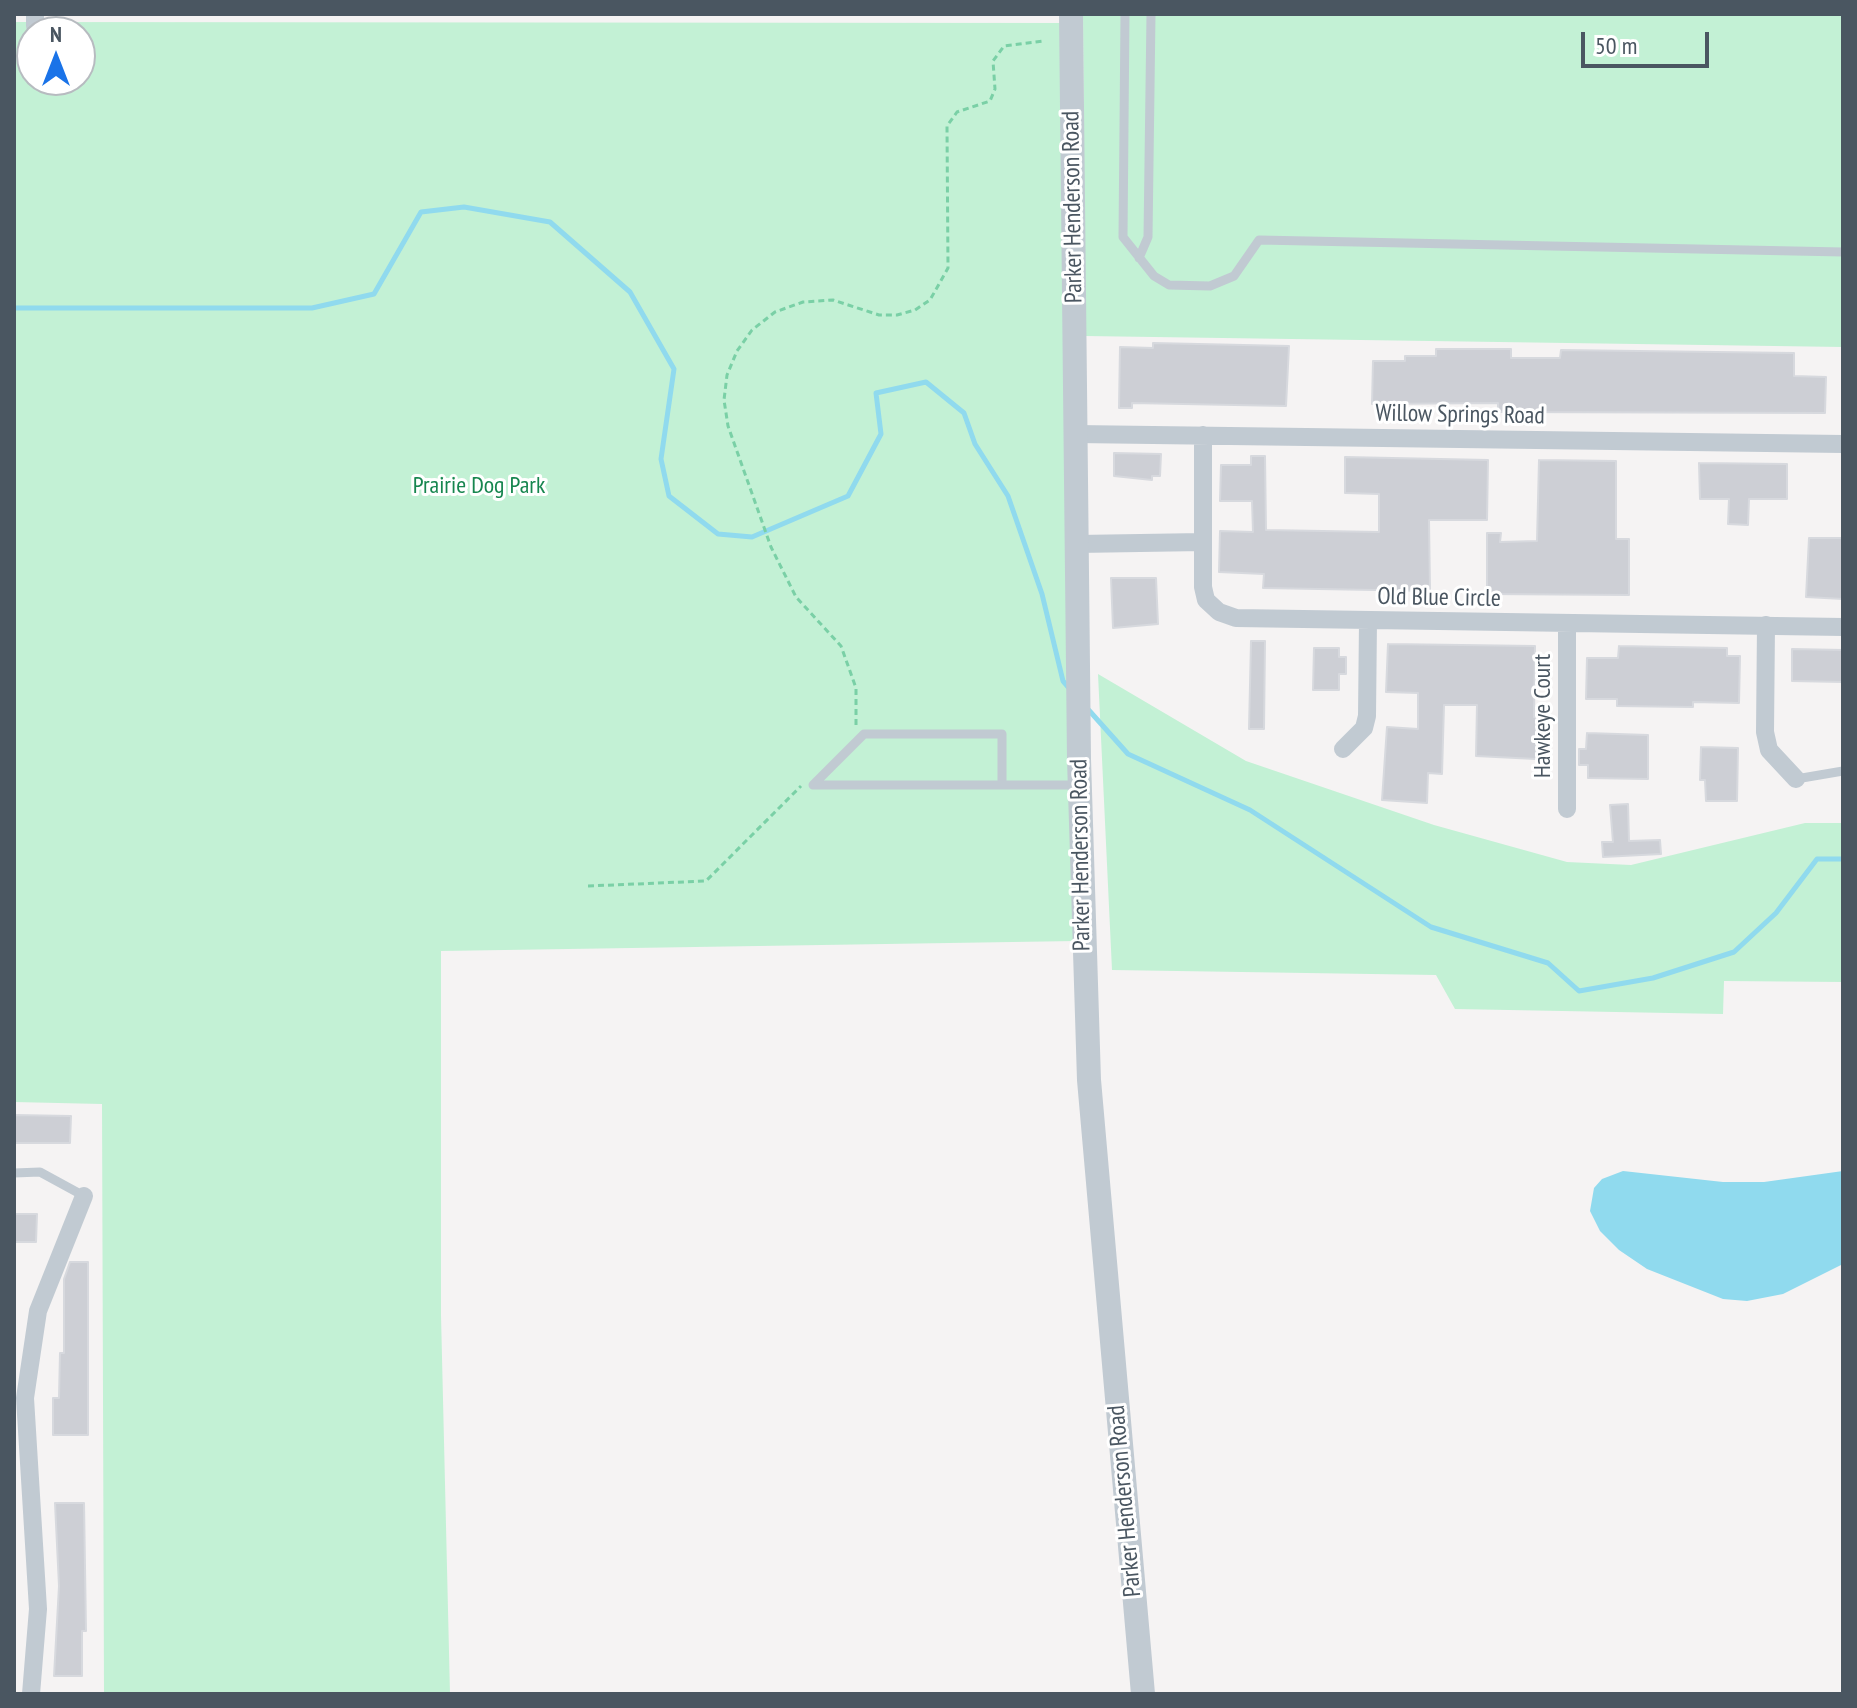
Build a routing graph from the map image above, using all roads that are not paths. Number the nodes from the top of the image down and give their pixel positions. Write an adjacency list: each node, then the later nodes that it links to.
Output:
1 (1071, 14): 6 (street, Parker Henderson Road)
2 (1125, 14): 5 (lane)
3 (1151, 14): 5 (lane)
4 (1843, 252): 5 (lane)
5 (1139, 258)
6 (1076, 434): 7 (street, Willow Springs Road); 10 (street, Parker Henderson Road)
7 (1203, 435): 8 (street, Willow Springs Road); 9 (street, Old Blue Circle)
8 (1843, 444)
9 (1203, 542): 10 (street); 11 (street, Old Blue Circle)
10 (1077, 544): 19 (street, Parker Henderson Road)
11 (1368, 621): 12 (street, Old Blue Circle); 15 (street)
12 (1567, 623): 13 (street, Old Blue Circle); 20 (street, Hawkeye Court)
13 (1766, 625): 14 (street, Old Blue Circle); 17 (street)
14 (1843, 627)
15 (1343, 749)
16 (1843, 771): 17 (lane)
17 (1796, 779)
18 (1002, 785): 18 (lane); 19 (lane)
19 (1079, 785): 24 (street, Parker Henderson Road)
20 (1567, 809)
21 (14, 1173): 22 (lane)
22 (84, 1196): 23 (street)
23 (31, 1694)
24 (1143, 1694)

